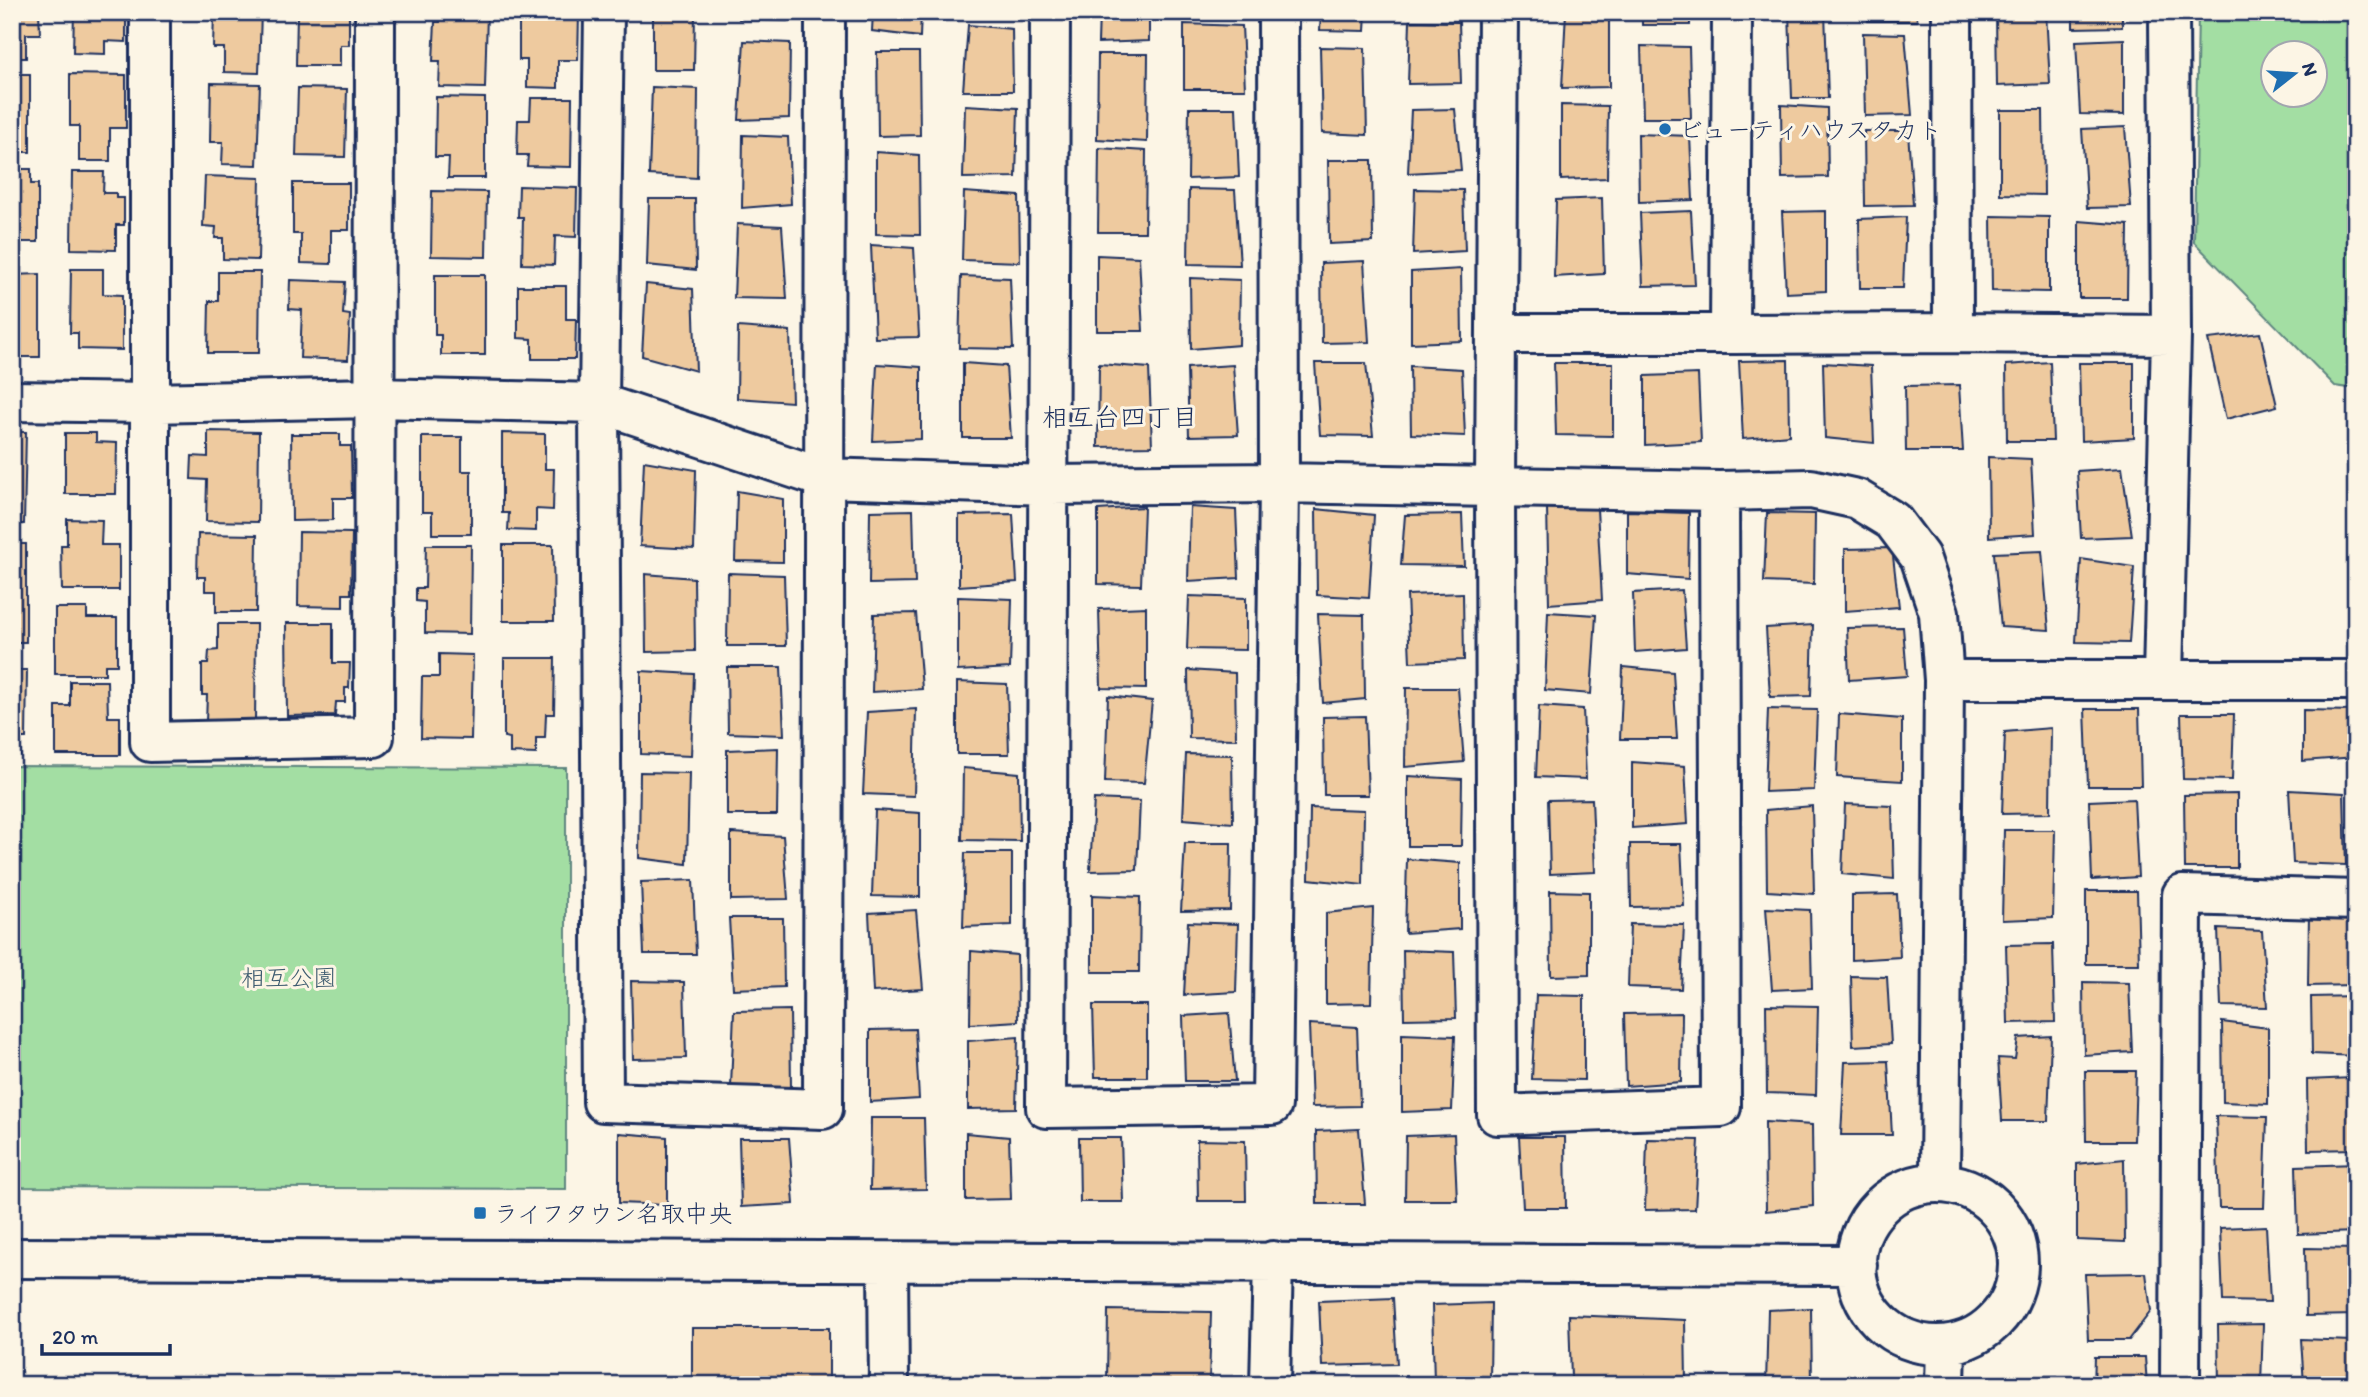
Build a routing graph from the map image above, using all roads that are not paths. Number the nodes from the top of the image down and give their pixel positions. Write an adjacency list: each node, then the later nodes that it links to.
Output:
1 (150, 12): 17 (street)
2 (375, 12): 15 (street)
3 (604, 12): 18 (street)
4 (825, 12): 19 (street)
5 (1050, 12): 21 (street)
6 (1278, 12): 20 (street)
7 (1498, 12): 12 (street)
8 (1732, 12): 13 (street)
9 (1952, 12): 11 (street)
10 (2169, 12): 14 (street)
11 (1953, 333): 13 (street); 14 (street)
12 (1496, 334): 13 (street); 22 (street)
13 (1730, 334)
14 (2171, 335): 24 (street)
15 (373, 398): 17 (street); 17 (street); 18 (street)
16 (12, 401): 17 (street)
17 (150, 403)
18 (599, 403): 19 (street); 19 (street)
19 (822, 478): 21 (street)
20 (1279, 483): 21 (street); 21 (street); 22 (street)
21 (1050, 485)
22 (1495, 486): 23 (street); 23 (street)
23 (1719, 491): 25 (street)
24 (2163, 678): 25 (street); 26 (street)
25 (1944, 680): 28 (street)
26 (2356, 680)
27 (2356, 900): 37 (street)
28 (1940, 1182): 32 (street); 33 (street)
29 (12, 1258): 31 (street)
30 (1273, 1261): 31 (street); 32 (street); 35 (street)
31 (888, 1262): 34 (street)
32 (1857, 1265): 33 (street)
33 (1946, 1345): 36 (street)
34 (889, 1385)
35 (1270, 1385)
36 (1945, 1385)
37 (2180, 1385)

